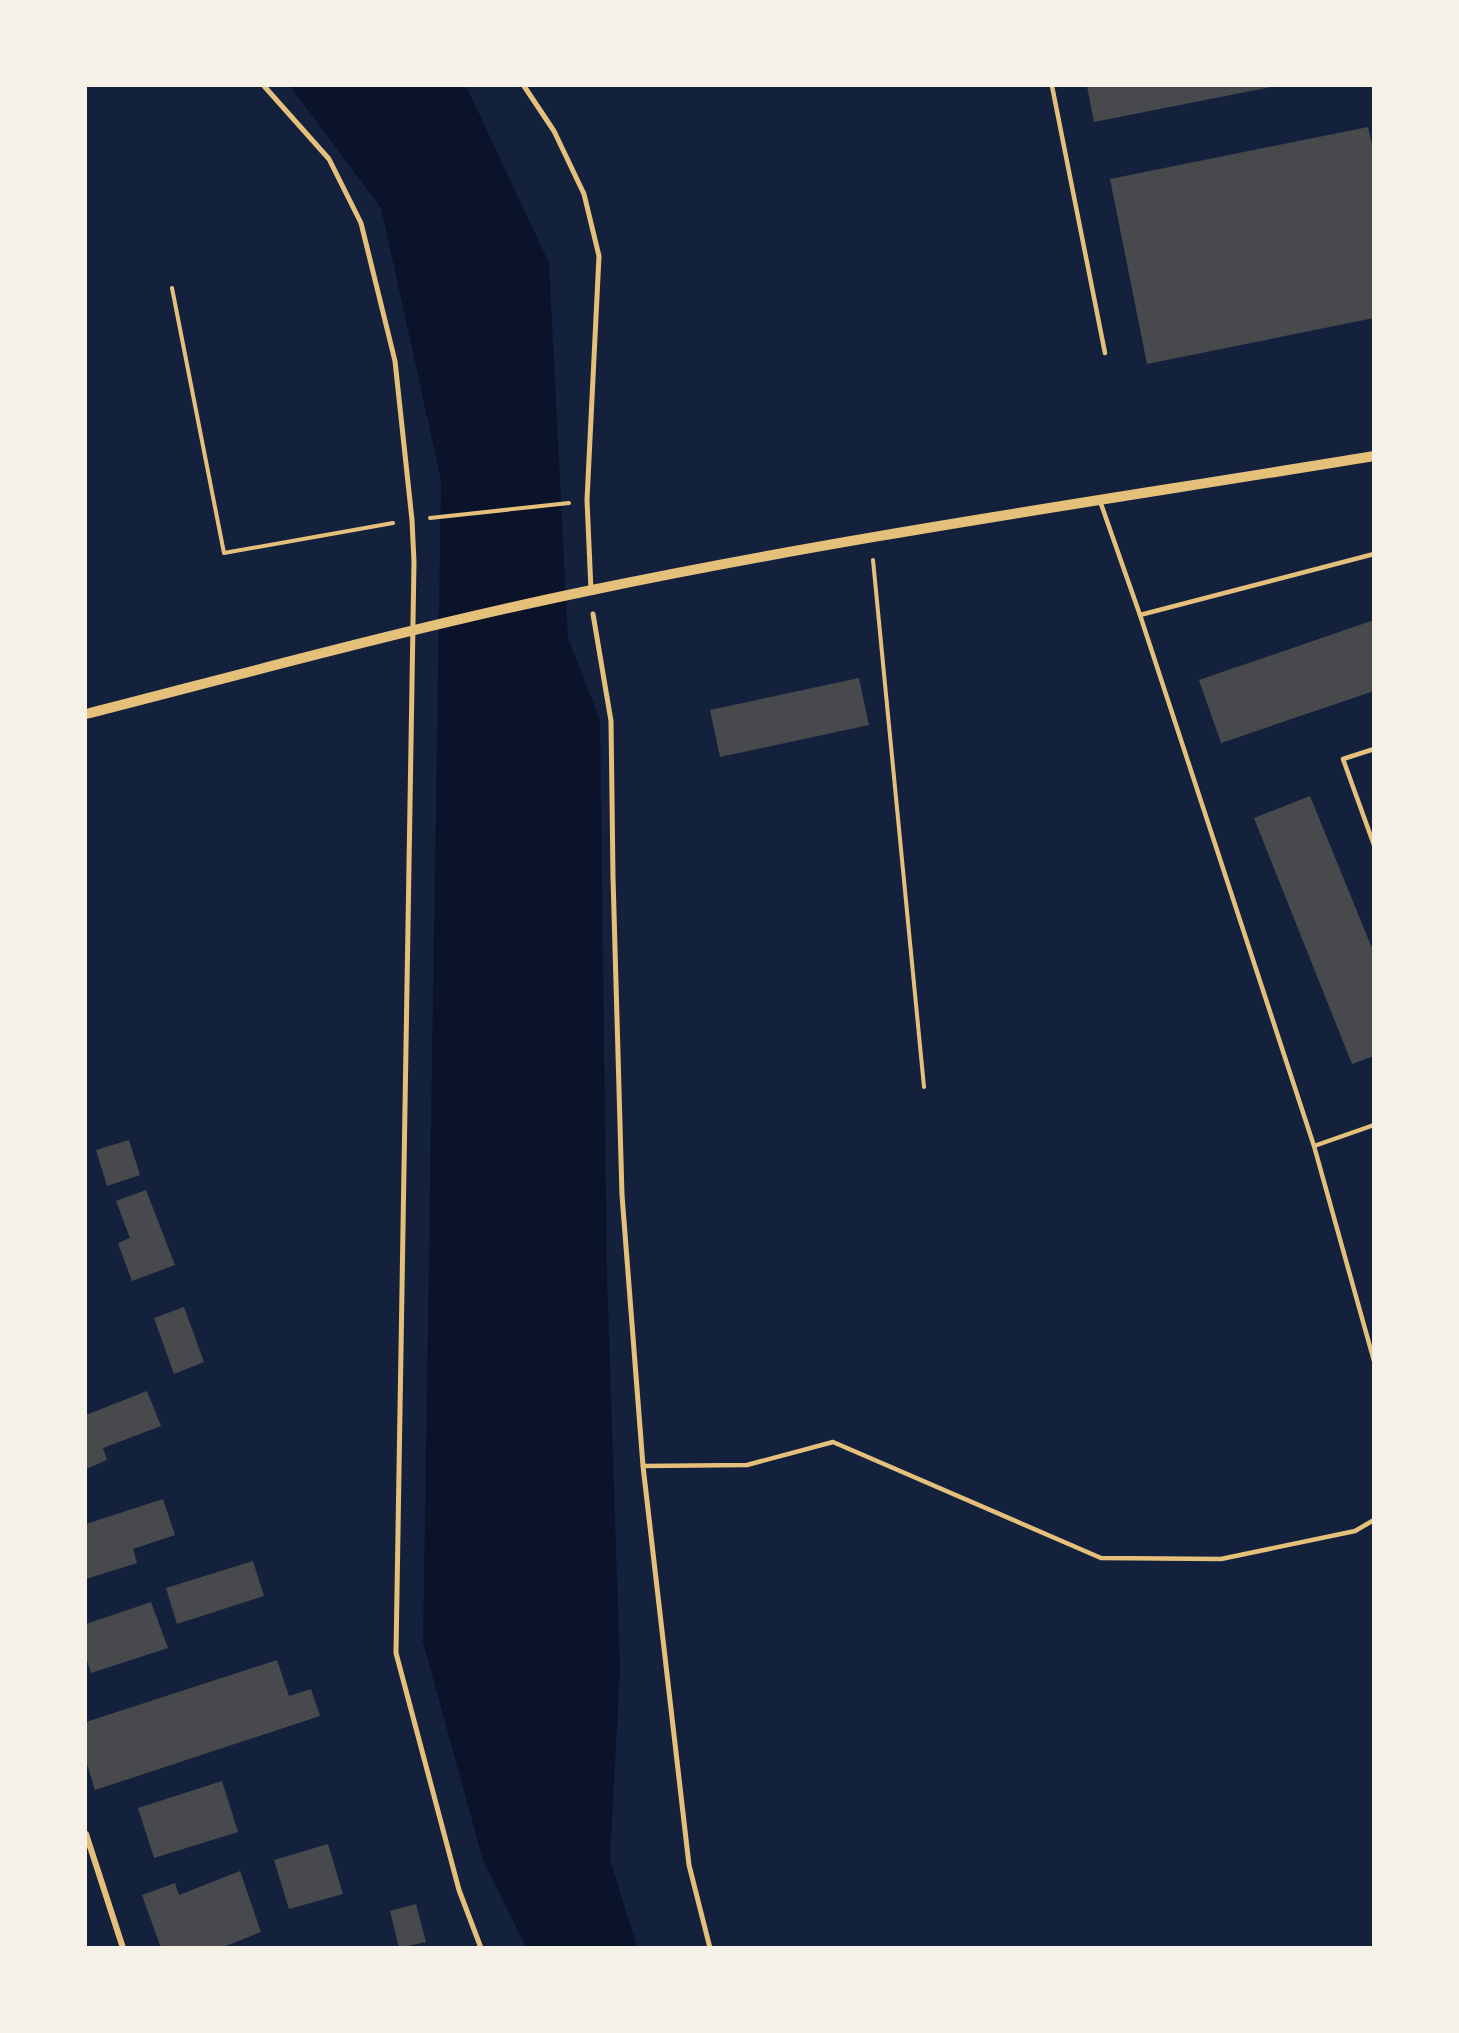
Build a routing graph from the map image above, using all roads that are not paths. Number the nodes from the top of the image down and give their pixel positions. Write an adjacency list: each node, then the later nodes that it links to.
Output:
1 (264, 86): 11 (street)
2 (524, 86): 8 (street)
3 (1052, 86): 4 (lane)
4 (1105, 353)
5 (1374, 456): 6 (street)
6 (1100, 501): 8 (street); 10 (lane)
7 (1374, 554): 10 (lane)
8 (591, 590): 11 (street)
9 (593, 614): 18 (street)
10 (1140, 615): 16 (lane)
11 (412, 632): 12 (street); 22 (street)
12 (86, 714)
13 (1374, 749): 14 (lane)
14 (1374, 846)
15 (1374, 1125): 16 (lane)
16 (1314, 1146): 17 (lane)
17 (1373, 1358)
18 (643, 1466): 19 (lane); 23 (street)
19 (1374, 1520)
20 (86, 1834): 21 (street)
21 (123, 1947)
22 (481, 1947)
23 (710, 1947)

